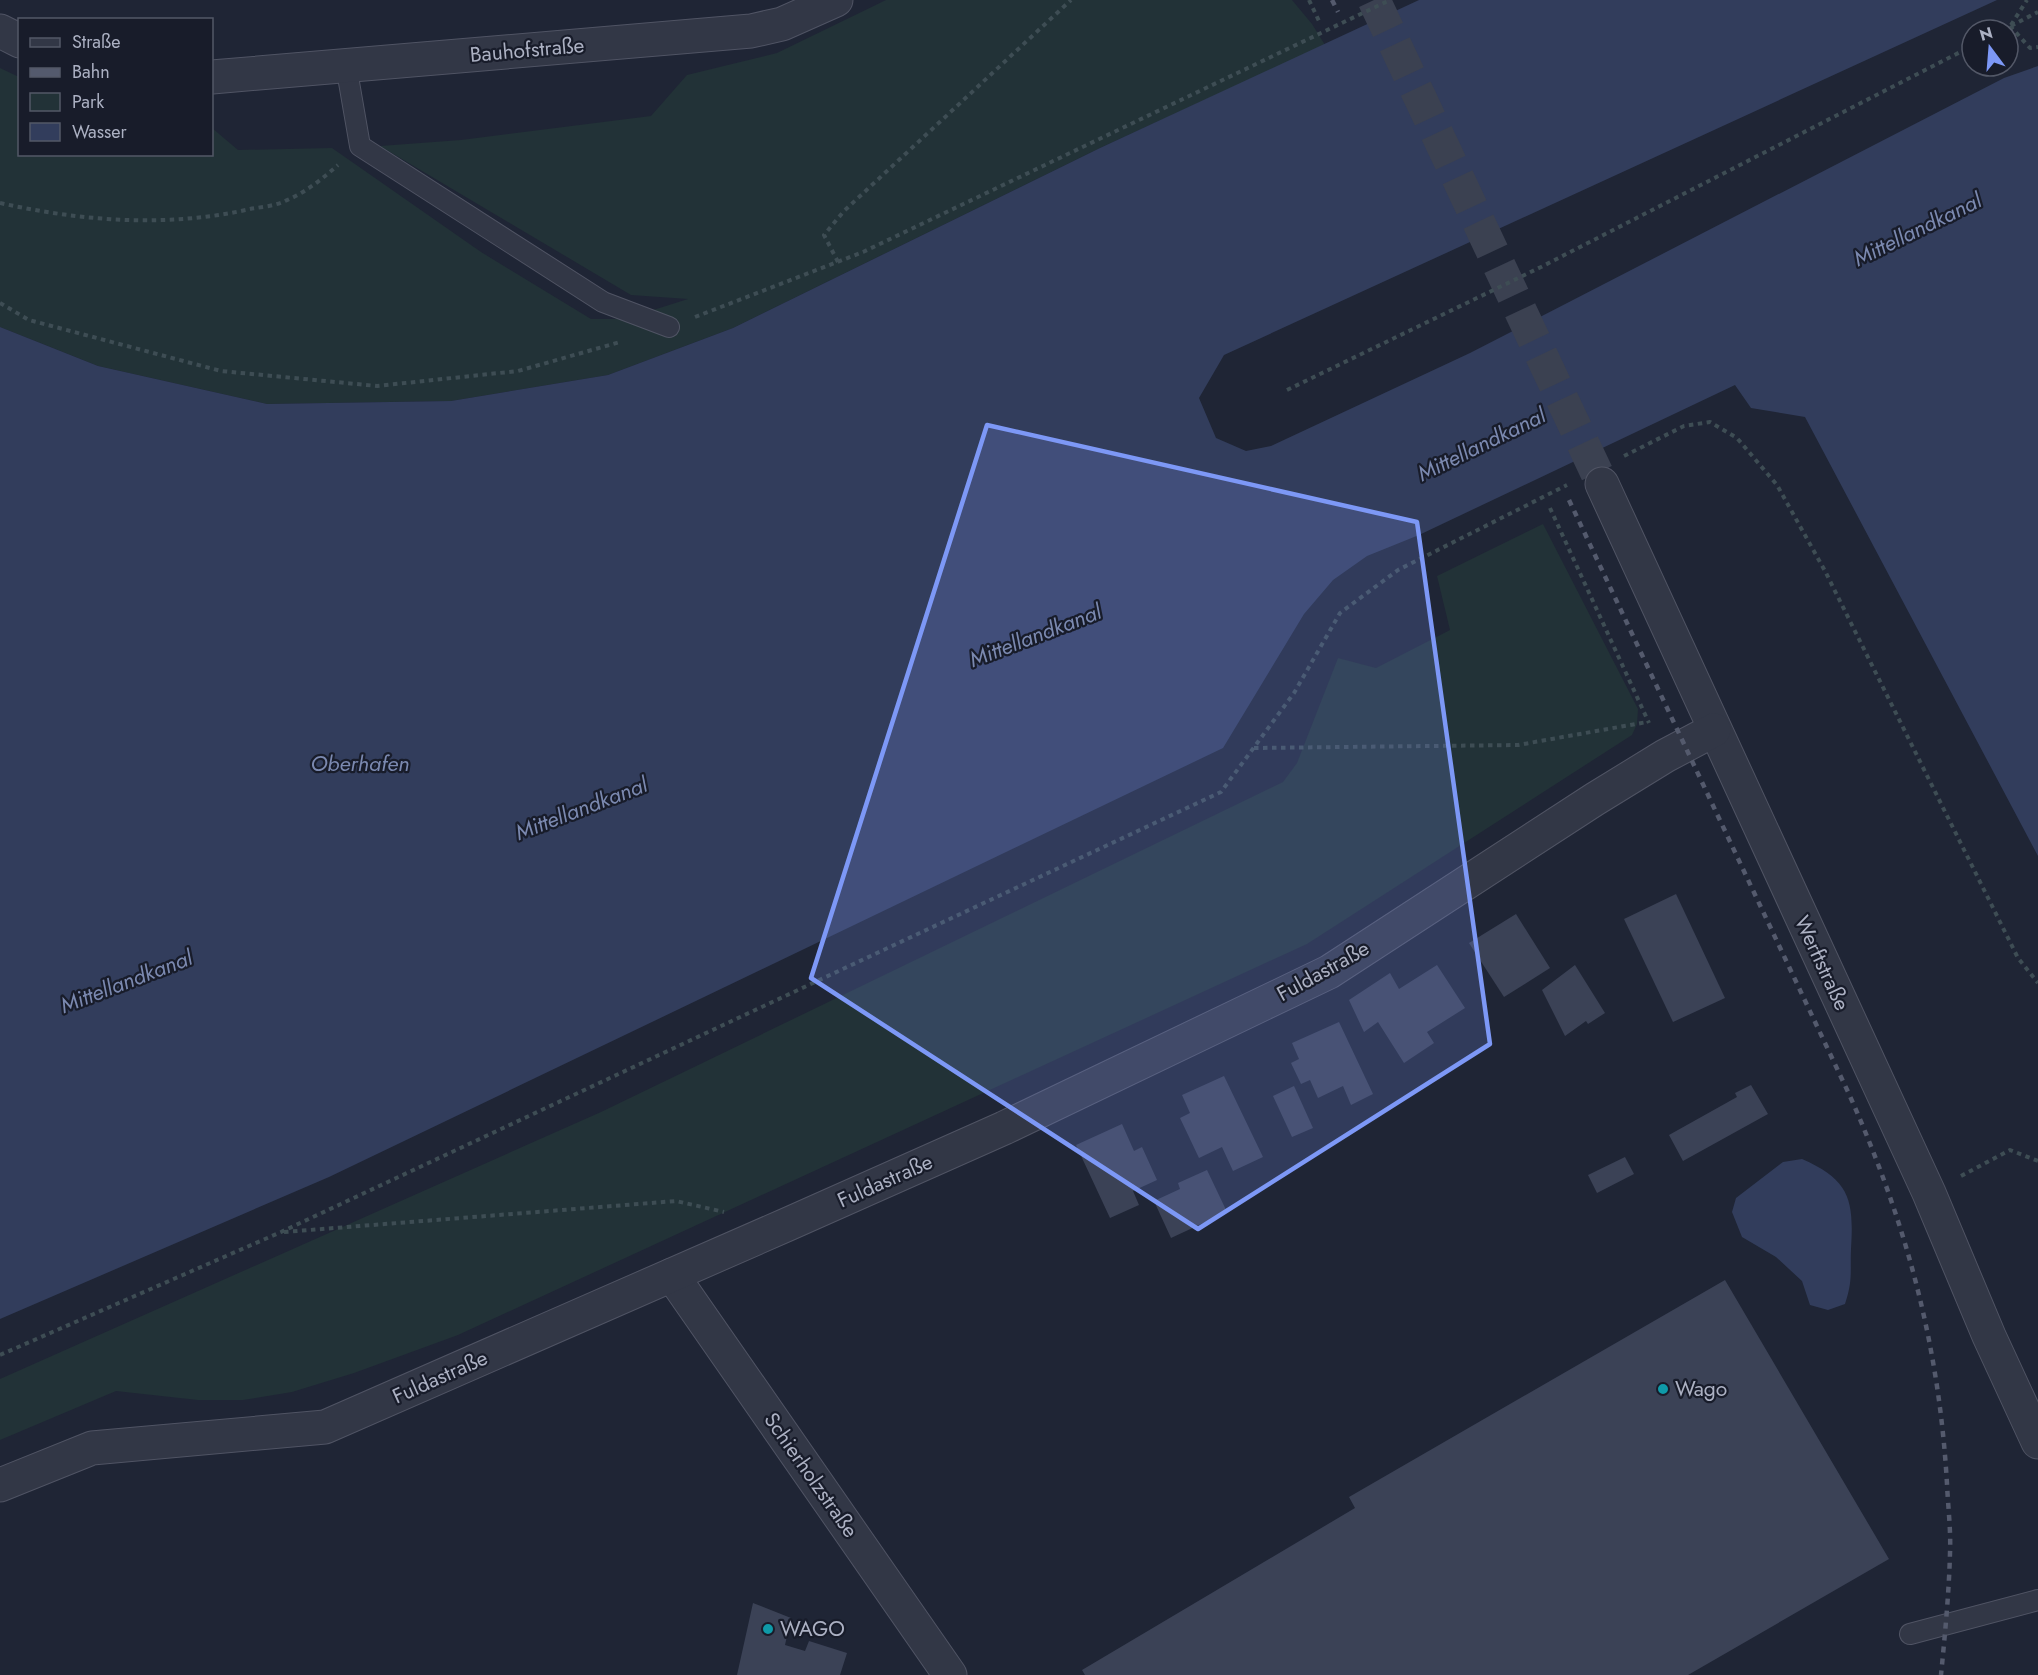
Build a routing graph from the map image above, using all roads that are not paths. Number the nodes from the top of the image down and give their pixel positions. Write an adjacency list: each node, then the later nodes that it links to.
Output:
1 (836, 0): 4 (street, Bauhofstraße)
2 (0, 32): 3 (street)
3 (18, 40)
4 (346, 65): 5 (street, Bauhofstraße); 6 (lane)
5 (213, 76)
6 (669, 327)
7 (1602, 484): 8 (street, Werftstraße)
8 (1714, 730): 9 (street, Fuldastraße); 10 (street, Werftstraße)
9 (672, 1275): 11 (street, Fuldastraße); 14 (street, Schierholzstraße)
10 (2038, 1442)
11 (0, 1485)
12 (2038, 1600): 13 (lane)
13 (1910, 1634)
14 (950, 1675)

